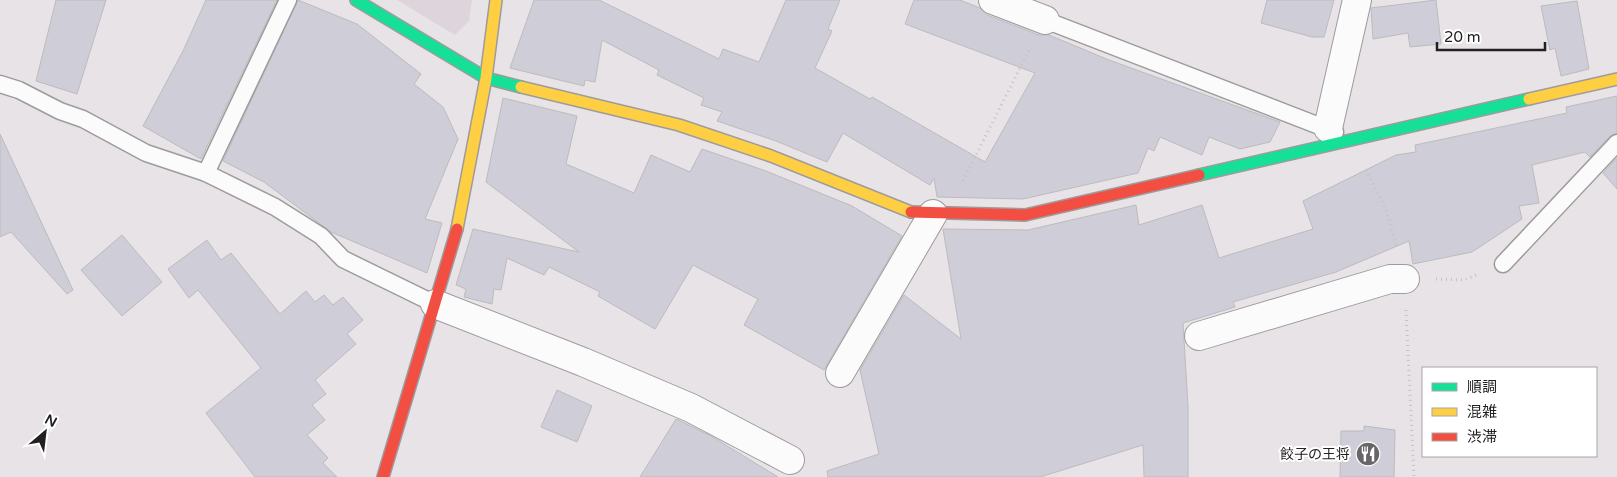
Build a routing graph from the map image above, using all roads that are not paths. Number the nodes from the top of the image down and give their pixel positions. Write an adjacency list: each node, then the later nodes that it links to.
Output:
1 (288, 0): 12 (lane)
2 (356, 0): 7 (street)
3 (496, 0): 7 (street)
4 (993, 0): 6 (street)
5 (1357, 0): 10 (street)
6 (1045, 20): 10 (lane)
7 (486, 78): 13 (street); 16 (street)
8 (1617, 79): 10 (street)
9 (0, 84): 12 (lane)
10 (1339, 135): 13 (street)
11 (1617, 143): 14 (lane)
12 (206, 173): 16 (lane)
13 (939, 214): 18 (street)
14 (1503, 264)
15 (1405, 279): 17 (street)
16 (434, 304): 19 (street); 20 (street)
17 (1199, 336)
18 (840, 373)
19 (790, 460)
20 (383, 477)

